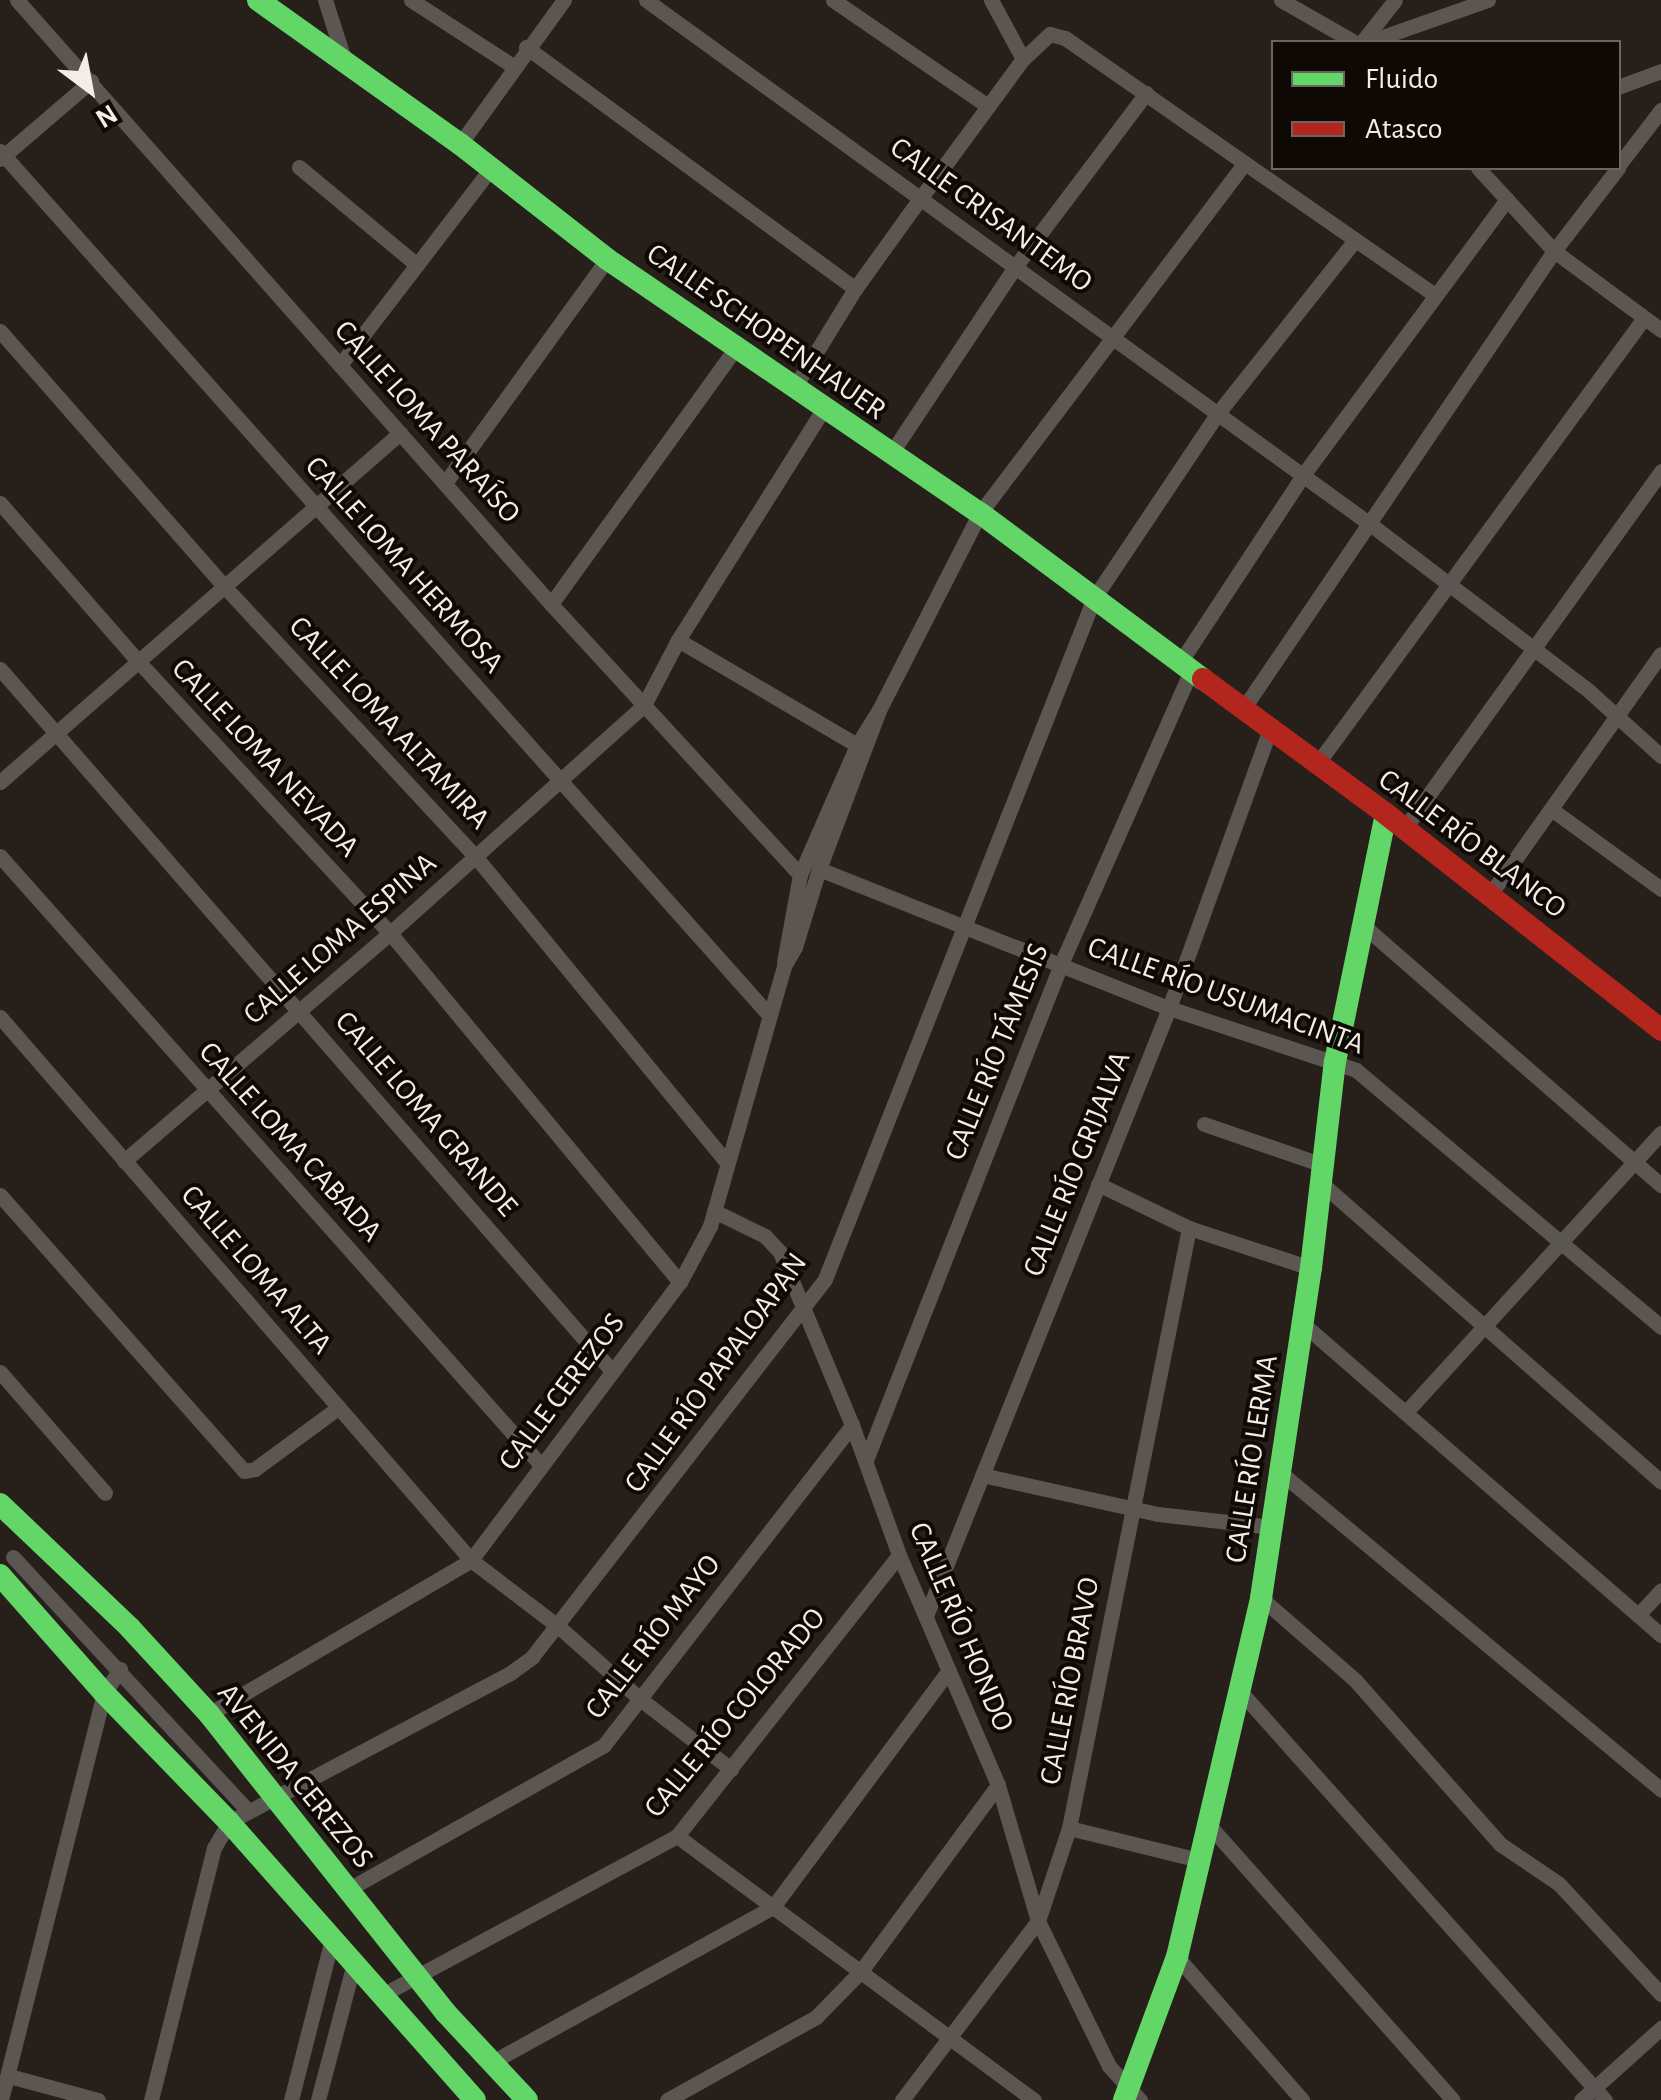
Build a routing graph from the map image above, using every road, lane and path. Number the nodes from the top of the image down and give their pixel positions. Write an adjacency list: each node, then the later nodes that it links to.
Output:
1 (17, 0): 20 (street, CALLE LOMA PARAÍSO)
2 (258, 0): 16 (street, CALLE SCHOPENHAUER)
3 (325, 0): 16 (street)
4 (411, 0): 18 (street)
5 (564, 0): 15 (street)
6 (646, 0): 33 (street, CALLE CRISANTEMO)
7 (833, 0): 23 (street)
8 (991, 0): 17 (street)
9 (1281, 0): 12 (street)
10 (1395, 0): 13 (street)
11 (1488, 0): 14 (street)
12 (1351, 40)
13 (1366, 40)
14 (1371, 40)
15 (526, 48): 18 (street); 40 (street)
16 (344, 59): 25 (street, CALLE SCHOPENHAUER)
17 (1023, 59): 22 (street); 23 (street)
18 (513, 66): 25 (street)
19 (1661, 71): 21 (street)
20 (91, 81): 26 (street); 46 (street, CALLE LOMA PARAÍSO)
21 (1621, 87)
22 (1146, 93): 27 (street); 39 (street)
23 (988, 106): 33 (street)
24 (1661, 110): 28 (street)
25 (460, 144): 30 (street, CALLE SCHOPENHAUER)
26 (1, 155): 56 (street, CALLE LOMA HERMOSA)
27 (1245, 163): 35 (street); 44 (street, CALLE CEREZOS)
28 (1621, 163)
29 (298, 168): 38 (street)
30 (491, 168): 37 (street, CALLE SCHOPENHAUER); 38 (street)
31 (1480, 170): 34 (street)
32 (1616, 170): 36 (street)
33 (920, 198): 39 (street, CALLE CRISANTEMO); 40 (street)
34 (1507, 198): 36 (street); 41 (street, CALLE RÍO TÁMESIS)
35 (1354, 240): 41 (street); 49 (street, CALLE RÍO PAPALOAPAN)
36 (1554, 251): 42 (street); 58 (street)
37 (607, 259): 45 (street, CALLE SCHOPENHAUER); 54 (street)
38 (416, 265): 46 (street)
39 (1015, 267): 44 (street, CALLE CRISANTEMO); 51 (street)
40 (855, 289): 47 (street)
41 (1433, 294): 53 (street, CALLE RÍO TÁMESIS)
42 (1655, 323): 59 (street)
43 (0, 331): 60 (street, CALLE LOMA ALTAMIRA)
44 (1115, 338): 49 (street, CALLE CRISANTEMO); 57 (street, CALLE CEREZOS)
45 (738, 346): 47 (street, CALLE SCHOPENHAUER); 62 (street)
46 (340, 365): 50 (street, CALLE LOMA PARAÍSO)
47 (794, 388): 48 (street, CALLE SCHOPENHAUER)
48 (823, 410): 51 (street, CALLE SCHOPENHAUER); 63 (street, CALLE LOMA ESPINA)
49 (1218, 413): 53 (street, CALLE CRISANTEMO); 61 (street, CALLE RÍO PAPALOAPAN)
50 (400, 434): 54 (street, CALLE LOMA PARAÍSO); 56 (street)
51 (890, 455): 57 (street, CALLE SCHOPENHAUER)
52 (1661, 471): 64 (street)
53 (1304, 475): 58 (street, CALLE CRISANTEMO); 67 (street, CALLE RÍO TÁMESIS)
54 (446, 483): 62 (street, CALLE LOMA PARAÍSO)
55 (0, 502): 66 (street, CALLE LOMA NEVADA)
56 (317, 509): 60 (street); 79 (street, CALLE LOMA HERMOSA)
57 (980, 513): 61 (street, CALLE SCHOPENHAUER); 71 (street, CALLE CEREZOS)
58 (1370, 524): 59 (street, CALLE CRISANTEMO); 70 (street)
59 (1450, 585): 64 (street, CALLE CRISANTEMO); 77 (street)
60 (224, 586): 66 (street); 83 (street, CALLE LOMA ALTAMIRA)
61 (1094, 598): 67 (street, CALLE SCHOPENHAUER); 88 (street, CALLE RÍO PAPALOAPAN)
62 (551, 604): 69 (street, CALLE LOMA PARAÍSO)
63 (678, 640): 69 (street, CALLE LOMA ESPINA); 75 (street)
64 (1534, 648): 72 (street, CALLE CRISANTEMO); 81 (street)
65 (1661, 654): 72 (street)
66 (136, 660): 74 (street); 90 (street, CALLE LOMA NEVADA)
67 (1186, 665): 70 (street, CALLE SCHOPENHAUER); 91 (street, CALLE RÍO TÁMESIS)
68 (0, 669): 74 (street, CALLE LOMA GRANDE)
69 (644, 704): 79 (street, CALLE LOMA ESPINA); 85 (street, CALLE LOMA PARAÍSO)
70 (1243, 709): 73 (street, CALLE RÍO BLANCO)
71 (880, 710): 75 (street, CALLE CEREZOS); 84 (street, CALLE CEREZOS)
72 (1616, 717): 76 (street, CALLE CRISANTEMO); 80 (street)
73 (1270, 729): 77 (street, CALLE RÍO BLANCO); 93 (street, CALLE RÍO GRIJALVA)
74 (54, 730): 78 (street); 94 (street, CALLE LOMA GRANDE)
75 (857, 745): 85 (street, CALLE CEREZOS)
76 (1661, 756)
77 (1317, 764): 81 (street, CALLE RÍO BLANCO)
78 (0, 782)
79 (558, 782): 83 (street, CALLE LOMA ESPINA); 95 (street, CALLE LOMA HERMOSA)
80 (1550, 809): 86 (street); 87 (street)
81 (1395, 821): 87 (street, CALLE RÍO BLANCO); 89 (street, CALLE RÍO LERMA)
82 (0, 856): 99 (street, CALLE LOMA CABADA)
83 (475, 856): 90 (street, CALLE LOMA ESPINA); 104 (street, CALLE LOMA ALTAMIRA)
84 (818, 870): 88 (street, CALLE RÍO USUMACINTA); 92 (street, CALLE CEREZOS)
85 (800, 875): 92 (street, CALLE CEREZOS)
86 (1661, 889)
87 (1491, 894): 97 (street, CALLE RÍO BLANCO)
88 (962, 924): 91 (street, CALLE RÍO USUMACINTA); 114 (street, CALLE RÍO PAPALOAPAN)
89 (1365, 927): 98 (street, CALLE RÍO LERMA); 103 (street)
90 (390, 934): 94 (street, CALLE LOMA ESPINA); 113 (street, CALLE LOMA NEVADA)
91 (1061, 964): 93 (street, CALLE RÍO USUMACINTA); 123 (street, CALLE RÍO TÁMESIS)
92 (784, 966): 95 (street, CALLE CEREZOS)
93 (1169, 1008): 98 (street, CALLE RÍO USUMACINTA); 106 (street, CALLE RÍO GRIJALVA)
94 (300, 1010): 99 (street, CALLE LOMA ESPINA); 118 (street, CALLE LOMA GRANDE)
95 (769, 1015): 104 (street, CALLE CEREZOS)
96 (0, 1016): 102 (street, CALLE LOMA ALTA)
97 (1661, 1030)
98 (1335, 1062): 105 (street, CALLE RÍO LERMA); 111 (street, CALLE RÍO USUMACINTA)
99 (208, 1091): 102 (street, CALLE LOMA ESPINA); 124 (street, CALLE LOMA CABADA)
100 (1204, 1124): 105 (street)
101 (1661, 1133): 103 (street)
102 (124, 1161): 120 (street, CALLE LOMA ALTA)
103 (1634, 1162): 107 (street); 111 (street)
104 (727, 1163): 109 (street, CALLE CEREZOS)
105 (1322, 1174): 112 (street, CALLE RÍO LERMA); 117 (street)
106 (1098, 1184): 110 (street); 126 (street, CALLE RÍO GRIJALVA)
107 (1661, 1185)
108 (0, 1195): 120 (street)
109 (714, 1211): 113 (street, CALLE CEREZOS); 114 (street, CALLE RÍO HONDO)
110 (1190, 1228): 112 (street); 130 (street, CALLE RÍO BRAVO)
111 (1562, 1242): 116 (street, CALLE RÍO USUMACINTA); 117 (street)
112 (1311, 1268): 115 (street, CALLE RÍO LERMA)
113 (680, 1282): 118 (street, CALLE CEREZOS)
114 (805, 1306): 122 (street, CALLE RÍO HONDO); 140 (street, CALLE RÍO PAPALOAPAN)
115 (1302, 1322): 121 (street); 125 (street, CALLE RÍO LERMA)
116 (1661, 1326)
117 (1485, 1327): 121 (street); 127 (street)
118 (612, 1371): 124 (street, CALLE CEREZOS)
119 (0, 1372): 128 (street)
120 (339, 1407): 134 (street, CALLE LOMA ALTA)
121 (1406, 1412): 138 (street)
122 (852, 1425): 123 (street, CALLE RÍO HONDO); 146 (street, CALLE RÍO MAYO)
123 (866, 1460): 133 (street, CALLE RÍO HONDO)
124 (540, 1464): 134 (street, CALLE CEREZOS)
125 (1281, 1473): 131 (street, CALLE RÍO LERMA); 150 (street)
126 (982, 1475): 130 (street); 139 (street, CALLE RÍO GRIJALVA)
127 (1661, 1482)
128 (105, 1492)
129 (0, 1504): 132 (street, AVENIDA CEREZOS)
130 (1133, 1508): 131 (street); 154 (street, CALLE RÍO BRAVO)
131 (1272, 1527): 137 (street, CALLE RÍO LERMA)
132 (28, 1531): 135 (street); 147 (street, AVENIDA CEREZOS)
133 (899, 1555): 139 (street, CALLE RÍO HONDO); 148 (street, CALLE RÍO COLORADO)
134 (471, 1560): 140 (street, CALLE LOMA ALTA); 147 (street, CALLE CEREZOS)
135 (4, 1573): 142 (street); 145 (street)
136 (1661, 1590): 138 (street)
137 (1261, 1598): 144 (street, CALLE RÍO LERMA); 165 (street)
138 (1638, 1615): 141 (street)
139 (926, 1616): 143 (street, CALLE RÍO HONDO)
140 (560, 1627): 146 (street, CALLE LOMA ALTA); 151 (street, CALLE RÍO PAPALOAPAN)
141 (1661, 1635)
142 (120, 1669): 145 (street); 152 (street)
143 (948, 1670): 149 (street, CALLE RÍO HONDO); 158 (street)
144 (1238, 1689): 153 (street, CALLE RÍO LERMA); 171 (street)
145 (104, 1693): 152 (street); 170 (street)
146 (640, 1699): 148 (street, CALLE LOMA ALTA); 157 (street, CALLE RÍO MAYO)
147 (209, 1714): 151 (street, AVENIDA CEREZOS)
148 (731, 1768): 155 (street, CALLE RÍO COLORADO)
149 (998, 1785): 159 (street, CALLE RÍO HONDO); 163 (street)
150 (1661, 1790)
151 (272, 1797): 152 (street, CALLE RÍO PAPALOAPAN); 157 (street, AVENIDA CEREZOS)
152 (238, 1816): 160 (street); 175 (street)
153 (1207, 1823): 156 (street, CALLE RÍO LERMA); 184 (street)
154 (1069, 1828): 156 (street); 159 (street, CALLE RÍO BRAVO)
155 (677, 1836): 158 (street); 164 (street, CALLE RÍO COLORADO)
156 (1199, 1860): 161 (street, CALLE RÍO LERMA)
157 (347, 1890): 164 (street, AVENIDA CEREZOS)
158 (773, 1907): 163 (street); 169 (street)
159 (1038, 1922): 168 (street, CALLE RÍO BRAVO); 172 (street, CALLE RÍO HONDO)
160 (332, 1939): 162 (street); 176 (street)
161 (1178, 1958): 172 (street, CALLE RÍO LERMA); 183 (street)
162 (354, 1964): 166 (street); 177 (street)
163 (860, 1971): 168 (street); 180 (street)
164 (416, 1974): 166 (street, CALLE RÍO COLORADO); 169 (street, AVENIDA CEREZOS)
165 (1661, 1994)
166 (382, 1995): 178 (street)
167 (1661, 2028): 171 (street)
168 (952, 2038): 181 (street, CALLE RÍO BRAVO); 182 (street)
169 (492, 2062): 179 (street, AVENIDA CEREZOS)
170 (9, 2076): 173 (street); 174 (street)
171 (1599, 2094): 185 (street)
172 (1131, 2096)
173 (1, 2100)
174 (98, 2100)
175 (150, 2100)
176 (292, 2100)
177 (318, 2100)
178 (476, 2100)
179 (527, 2100)
180 (667, 2100)
181 (902, 2100)
182 (1034, 2100)
183 (1302, 2100)
184 (1454, 2100)
185 (1581, 2100)

